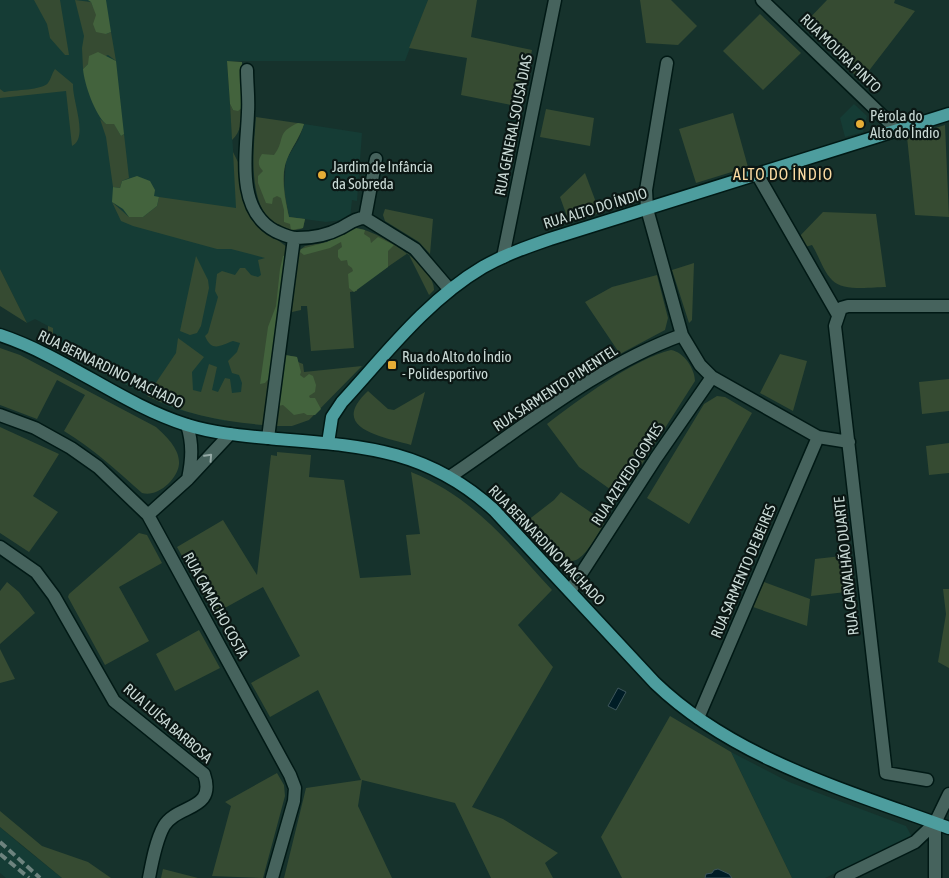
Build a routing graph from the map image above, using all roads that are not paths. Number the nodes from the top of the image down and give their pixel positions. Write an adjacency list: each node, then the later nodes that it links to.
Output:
1 (555, 0): 12 (street, RUA GENERAL SOUSA DIAS)
2 (762, 0): 6 (street, RUA MOURA PINTO)
3 (667, 63): 9 (street)
4 (247, 70): 11 (street)
5 (949, 114): 6 (main road, RUA ALTO DO ÍNDIO)
6 (897, 130): 8 (main road, RUA ALTO DO ÍNDIO)
7 (376, 159): 10 (street)
8 (757, 174): 9 (main road, RUA ALTO DO ÍNDIO); 15 (street)
9 (647, 208): 12 (main road, RUA ALTO DO ÍNDIO); 17 (street)
10 (365, 218): 11 (street); 13 (street)
11 (294, 238): 23 (street)
12 (503, 257): 13 (main road, RUA ALTO DO ÍNDIO)
13 (450, 290): 25 (main road, RUA ALTO DO ÍNDIO)
14 (949, 306): 15 (street)
15 (838, 315): 24 (street, RUA CARVALHÃO DUARTE)
16 (0, 335): 20 (main road, RUA BERNARDINO MACHADO)
17 (682, 335): 18 (street); 26 (street, RUA SARMENTO PIMENTEL)
18 (712, 377): 22 (street); 30 (street, RUA AZEVEDO GOMES)
19 (0, 415): 28 (street, RUA CAMACHO COSTA)
20 (187, 425): 21 (main road, RUA BERNARDINO MACHADO); 27 (street)
21 (230, 434): 23 (main road, RUA BERNARDINO MACHADO); 27 (street, one-way to 21)
22 (818, 437): 24 (street); 31 (street, RUA SARMENTO DE BEIRES)
23 (268, 438): 25 (main road, RUA BERNARDINO MACHADO)
24 (849, 442): 32 (street, RUA CARVALHÃO DUARTE)
25 (328, 443): 26 (main road, RUA BERNARDINO MACHADO)
26 (451, 476): 30 (main road, RUA BERNARDINO MACHADO)
27 (188, 479): 28 (street)
28 (148, 515): 37 (street, RUA CAMACHO COSTA)
29 (0, 547): 36 (street, RUA LUÍSA BARBOSA)
30 (570, 591): 31 (main road, RUA BERNARDINO MACHADO)
31 (698, 718): 34 (main road, RUA BERNARDINO MACHADO)
32 (927, 780)
33 (949, 794): 34 (street)
34 (935, 823): 35 (main road, RUA BERNARDINO MACHADO); 38 (street); 39 (street)
35 (949, 828)
36 (149, 878)
37 (272, 878)
38 (841, 878)
39 (935, 878)

